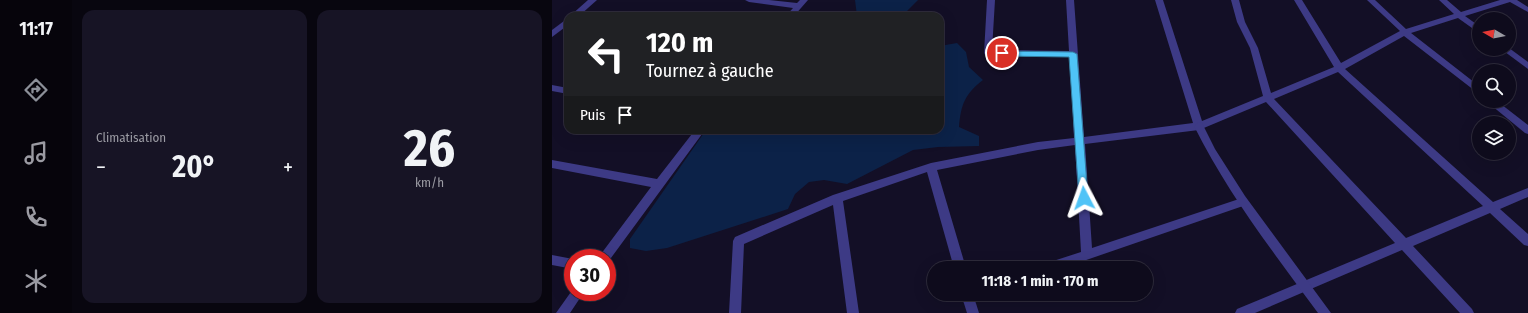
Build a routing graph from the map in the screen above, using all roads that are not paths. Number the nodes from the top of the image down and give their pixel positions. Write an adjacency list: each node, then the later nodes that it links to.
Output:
1 (593, 0): 14 (street)
2 (749, 0): 12 (street)
3 (991, 0): 23 (street)
4 (1070, 0): 23 (street)
5 (1159, 0): 32 (street)
6 (1235, 0): 30 (street)
7 (1298, 0): 26 (street)
8 (1371, 0): 21 (street)
9 (1443, 0): 16 (street)
10 (1508, 0): 16 (street)
11 (1512, 0): 13 (street)
12 (801, 3): 15 (street)
13 (1528, 10)
14 (579, 12)
15 (793, 12)
16 (1460, 16): 20 (street); 21 (street)
17 (552, 24): 18 (street)
18 (564, 24)
19 (564, 25): 22 (street)
20 (1472, 25)
21 (1405, 32): 26 (street); 27 (street)
22 (552, 34)
23 (1073, 54): 35 (street)
24 (1515, 56): 25 (street)
25 (1528, 66)
26 (1339, 68): 30 (street); 42 (street)
27 (1472, 85)
28 (552, 88): 29 (street)
29 (564, 90)
30 (1268, 98): 32 (street); 44 (street)
31 (1500, 108): 33 (street)
32 (1198, 126): 35 (street); 41 (street)
33 (1528, 130)
34 (697, 134): 38 (street)
35 (1080, 141): 37 (street); 46 (street)
36 (552, 164): 38 (street)
37 (931, 167): 40 (street); 48 (street)
38 (659, 184): 45 (street)
39 (1528, 192): 42 (street)
40 (837, 198): 55 (street); 56 (street)
41 (1242, 202): 46 (street); 51 (street)
42 (1492, 209): 43 (street); 44 (street)
43 (1528, 241)
44 (1405, 245): 51 (street); 60 (street)
45 (611, 249)
46 (1087, 254): 49 (street)
47 (552, 260): 50 (street)
48 (958, 261)
49 (1068, 261)
50 (564, 262)
51 (1306, 286): 58 (street); 59 (street)
52 (571, 301): 54 (street)
53 (970, 301): 57 (street)
54 (562, 313)
55 (736, 313)
56 (853, 313)
57 (973, 313)
58 (1241, 313)
59 (1325, 313)
60 (1468, 313)

